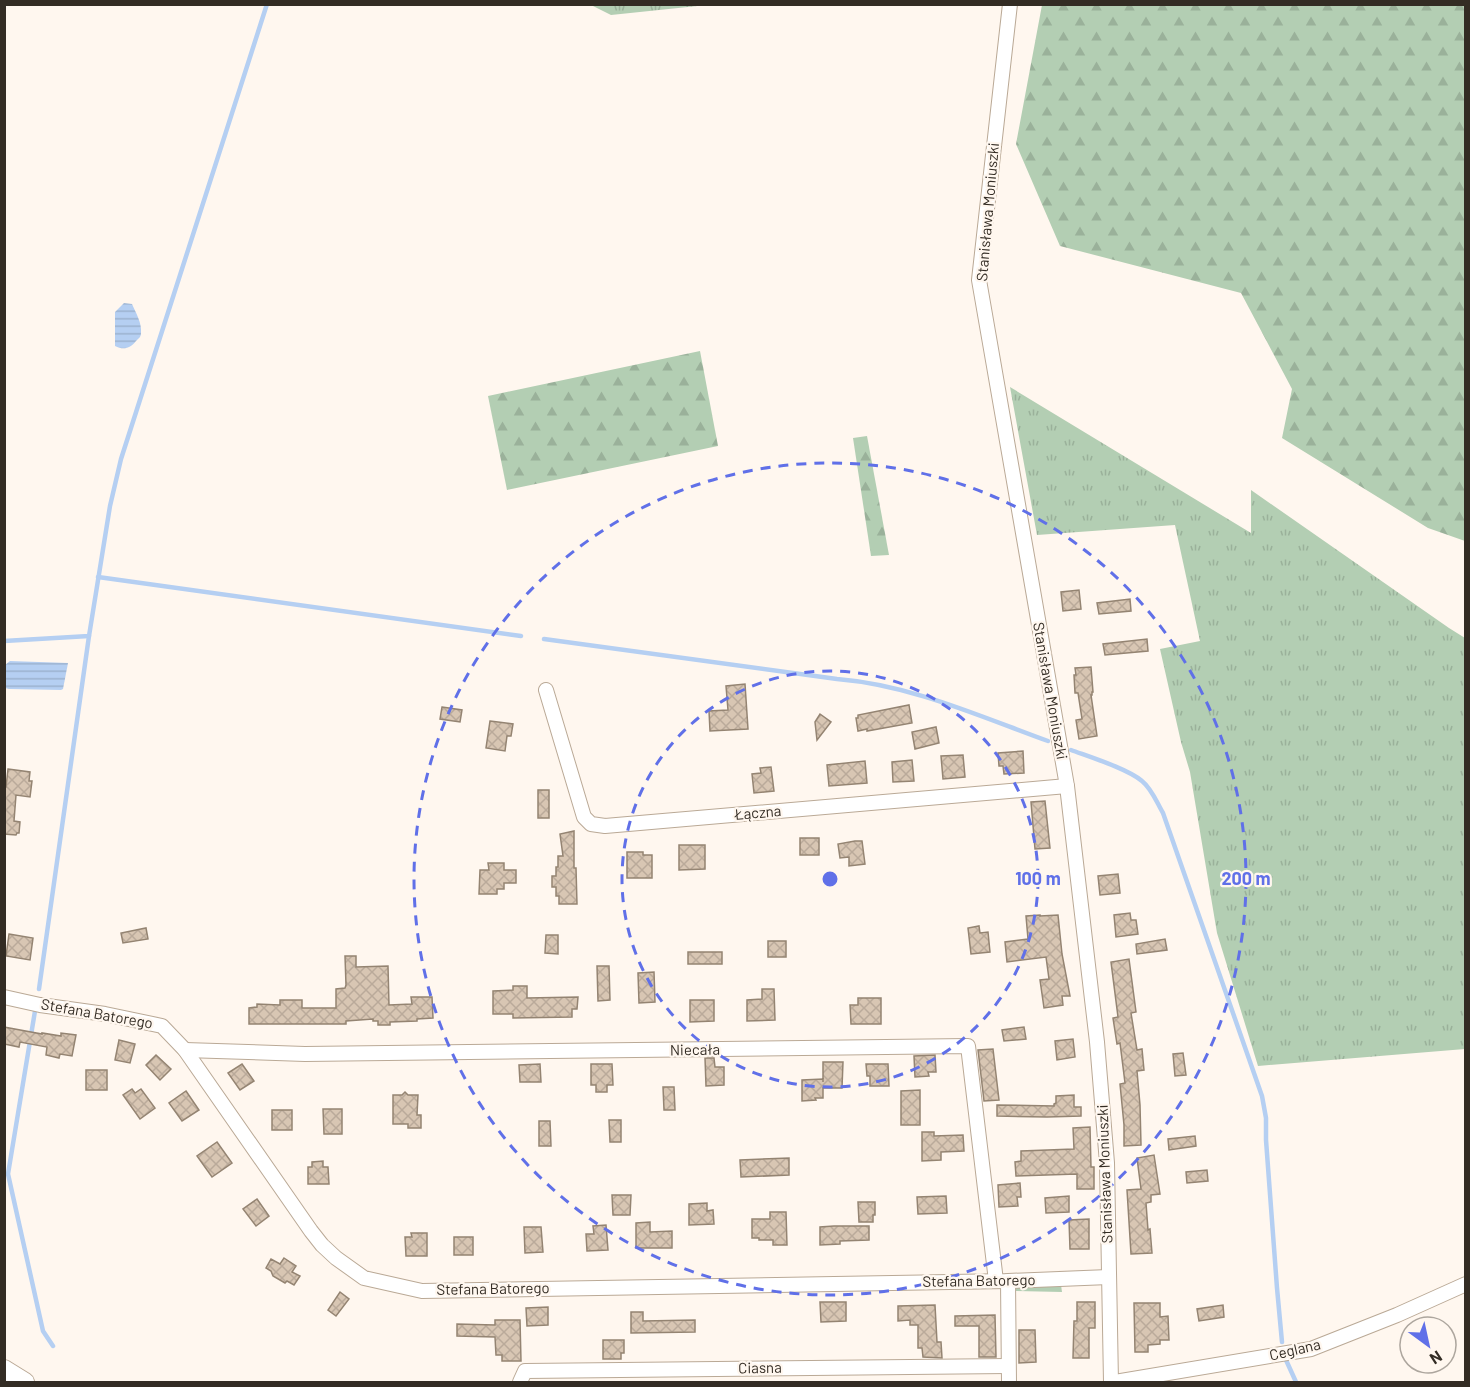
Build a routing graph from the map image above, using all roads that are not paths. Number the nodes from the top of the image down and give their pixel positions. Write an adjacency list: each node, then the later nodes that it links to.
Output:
1 (1010, 4): 3 (street, Stanisława Moniuszki)
2 (546, 690): 3 (street, Łączna)
3 (1067, 786): 6 (street, Stanisława Moniuszki)
4 (4, 997): 5 (street, Stefana Batorego)
5 (185, 1050): 7 (street, Stefana Batorego); 7 (street, Niecała)
6 (1109, 1277): 7 (street, Stefana Batorego); 14 (street, Stanisława Moniuszki)
7 (1002, 1281): 9 (street)
8 (1466, 1284): 14 (street, Ceglana)
9 (1008, 1366): 12 (street, Ciasna); 13 (street)
10 (4, 1370): 11 (street)
11 (26, 1383)
12 (520, 1383)
13 (1009, 1383)
14 (1113, 1383)

